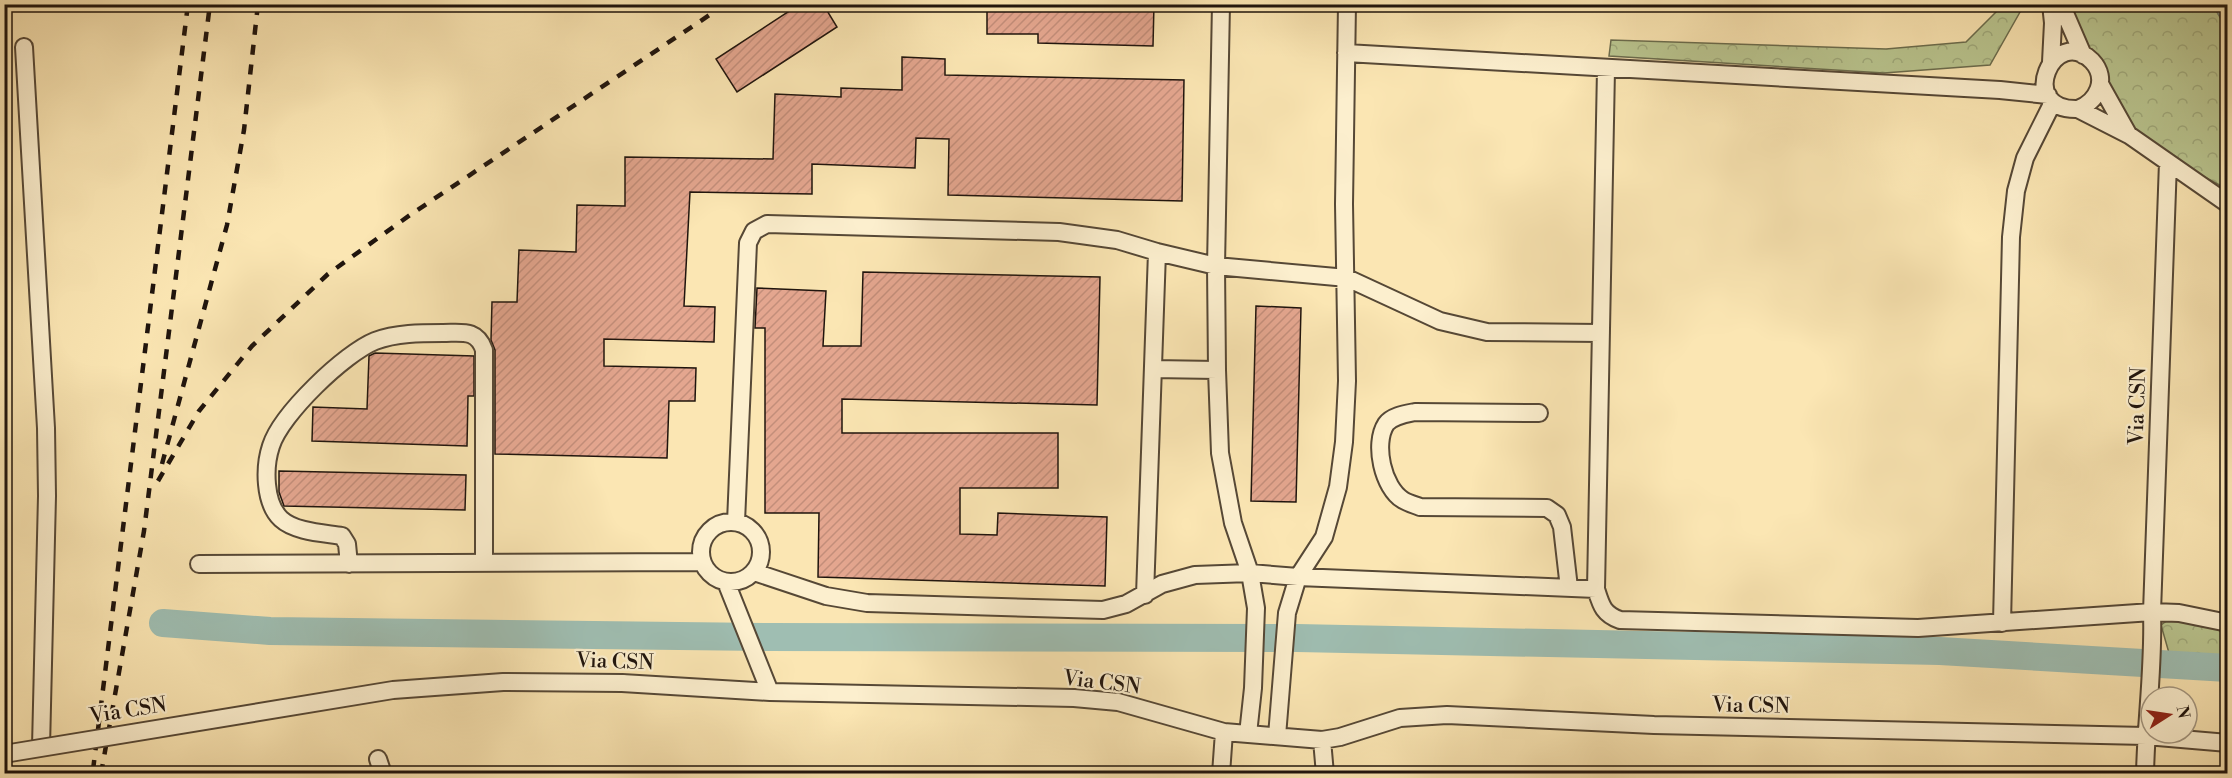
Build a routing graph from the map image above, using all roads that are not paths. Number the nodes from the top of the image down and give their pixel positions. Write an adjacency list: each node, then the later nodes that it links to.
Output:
1 (1221, 4): 20 (street)
2 (1347, 4): 6 (street)
3 (2051, 4): 8 (street)
4 (2061, 4): 7 (street)
5 (24, 47): 51 (street)
6 (1346, 53): 9 (street); 21 (street)
7 (2083, 55): 8 (street); 11 (street)
8 (2051, 62): 10 (street)
9 (1606, 69): 12 (street); 22 (street)
10 (2044, 78): 12 (street); 13 (street)
11 (2100, 84): 14 (street); 15 (street)
12 (2000, 90): 13 (street)
13 (2050, 98): 14 (street); 16 (street)
14 (2073, 109): 15 (street); 16 (street)
15 (2129, 135): 17 (street)
16 (2025, 158): 39 (street)
17 (2168, 162): 18 (street); 38 (street, Via CSN)
18 (2228, 204)
19 (1157, 252): 20 (street); 23 (street); 26 (street)
20 (1216, 266): 21 (street); 24 (street)
21 (1347, 278): 22 (street); 33 (street)
22 (1601, 333): 36 (street)
23 (1153, 369): 24 (street); 37 (street)
24 (1216, 369): 32 (street)
25 (1539, 413): 35 (street)
26 (736, 522): 27 (street); 31 (street)
27 (702, 562): 28 (street); 34 (street)
28 (484, 563): 30 (street); 30 (street)
29 (199, 564): 30 (street)
30 (349, 564)
31 (754, 572): 34 (street); 37 (street)
32 (1250, 573): 33 (street); 37 (street); 44 (street)
33 (1298, 577): 35 (street); 45 (street)
34 (726, 582): 42 (street)
35 (1569, 588): 36 (street)
36 (1596, 589): 39 (street)
37 (1145, 595)
38 (2152, 612): 39 (street); 40 (street); 41 (street, Via CSN)
39 (2002, 623)
40 (2228, 623)
41 (2150, 685)
42 (770, 692): 43 (street, Via CSN); 51 (street, Via CSN, bridge)
43 (1224, 732): 44 (street, Via CSN); 53 (street)
44 (1248, 734): 45 (street, Via CSN)
45 (1277, 736): 47 (street, Via CSN)
46 (2139, 736): 47 (street, Via CSN)
47 (1322, 740): 54 (street)
48 (2199, 741): 49 (street, Via CSN)
49 (2228, 743)
50 (2146, 745): 55 (street, Via CSN)
51 (41, 747): 52 (street, Via CSN, bridge)
52 (4, 754)
53 (1221, 774)
54 (1324, 774)
55 (2145, 774)

